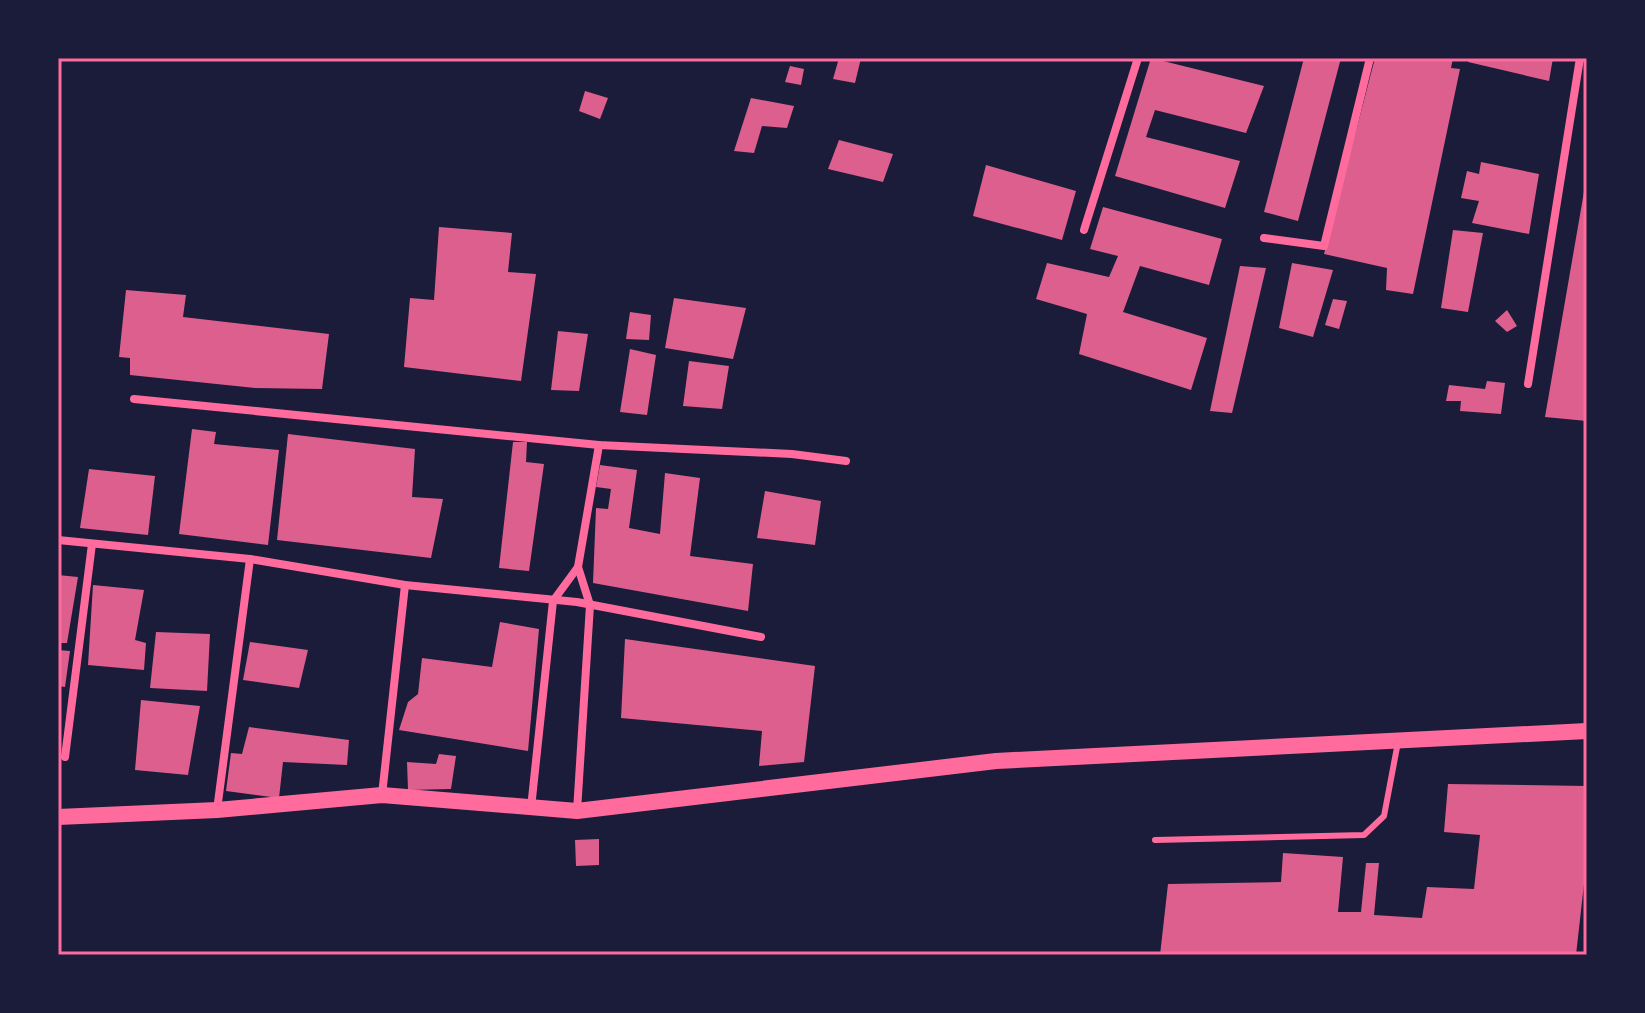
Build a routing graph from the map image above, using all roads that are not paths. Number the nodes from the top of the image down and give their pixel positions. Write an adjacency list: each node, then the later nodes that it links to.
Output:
1 (1138, 58): 4 (street)
2 (1370, 58): 5 (street)
3 (1580, 58): 6 (street)
4 (1084, 230)
5 (1264, 238)
6 (1528, 384)
7 (134, 399): 8 (street)
8 (599, 445): 9 (street); 13 (street)
9 (846, 461)
10 (58, 540): 11 (street)
11 (92, 544): 12 (street); 20 (street)
12 (250, 559): 14 (street); 23 (street)
13 (578, 567): 15 (street); 16 (street)
14 (405, 585): 15 (street); 21 (street)
15 (553, 601): 16 (street); 22 (street)
16 (590, 605): 17 (street); 24 (street)
17 (761, 637)
18 (1587, 731): 19 (main road)
19 (1399, 740): 24 (main road); 26 (lane)
20 (65, 757)
21 (382, 795): 22 (main road); 23 (main road)
22 (531, 808): 24 (main road)
23 (217, 810): 25 (main road)
24 (577, 811)
25 (58, 817)
26 (1155, 840)

